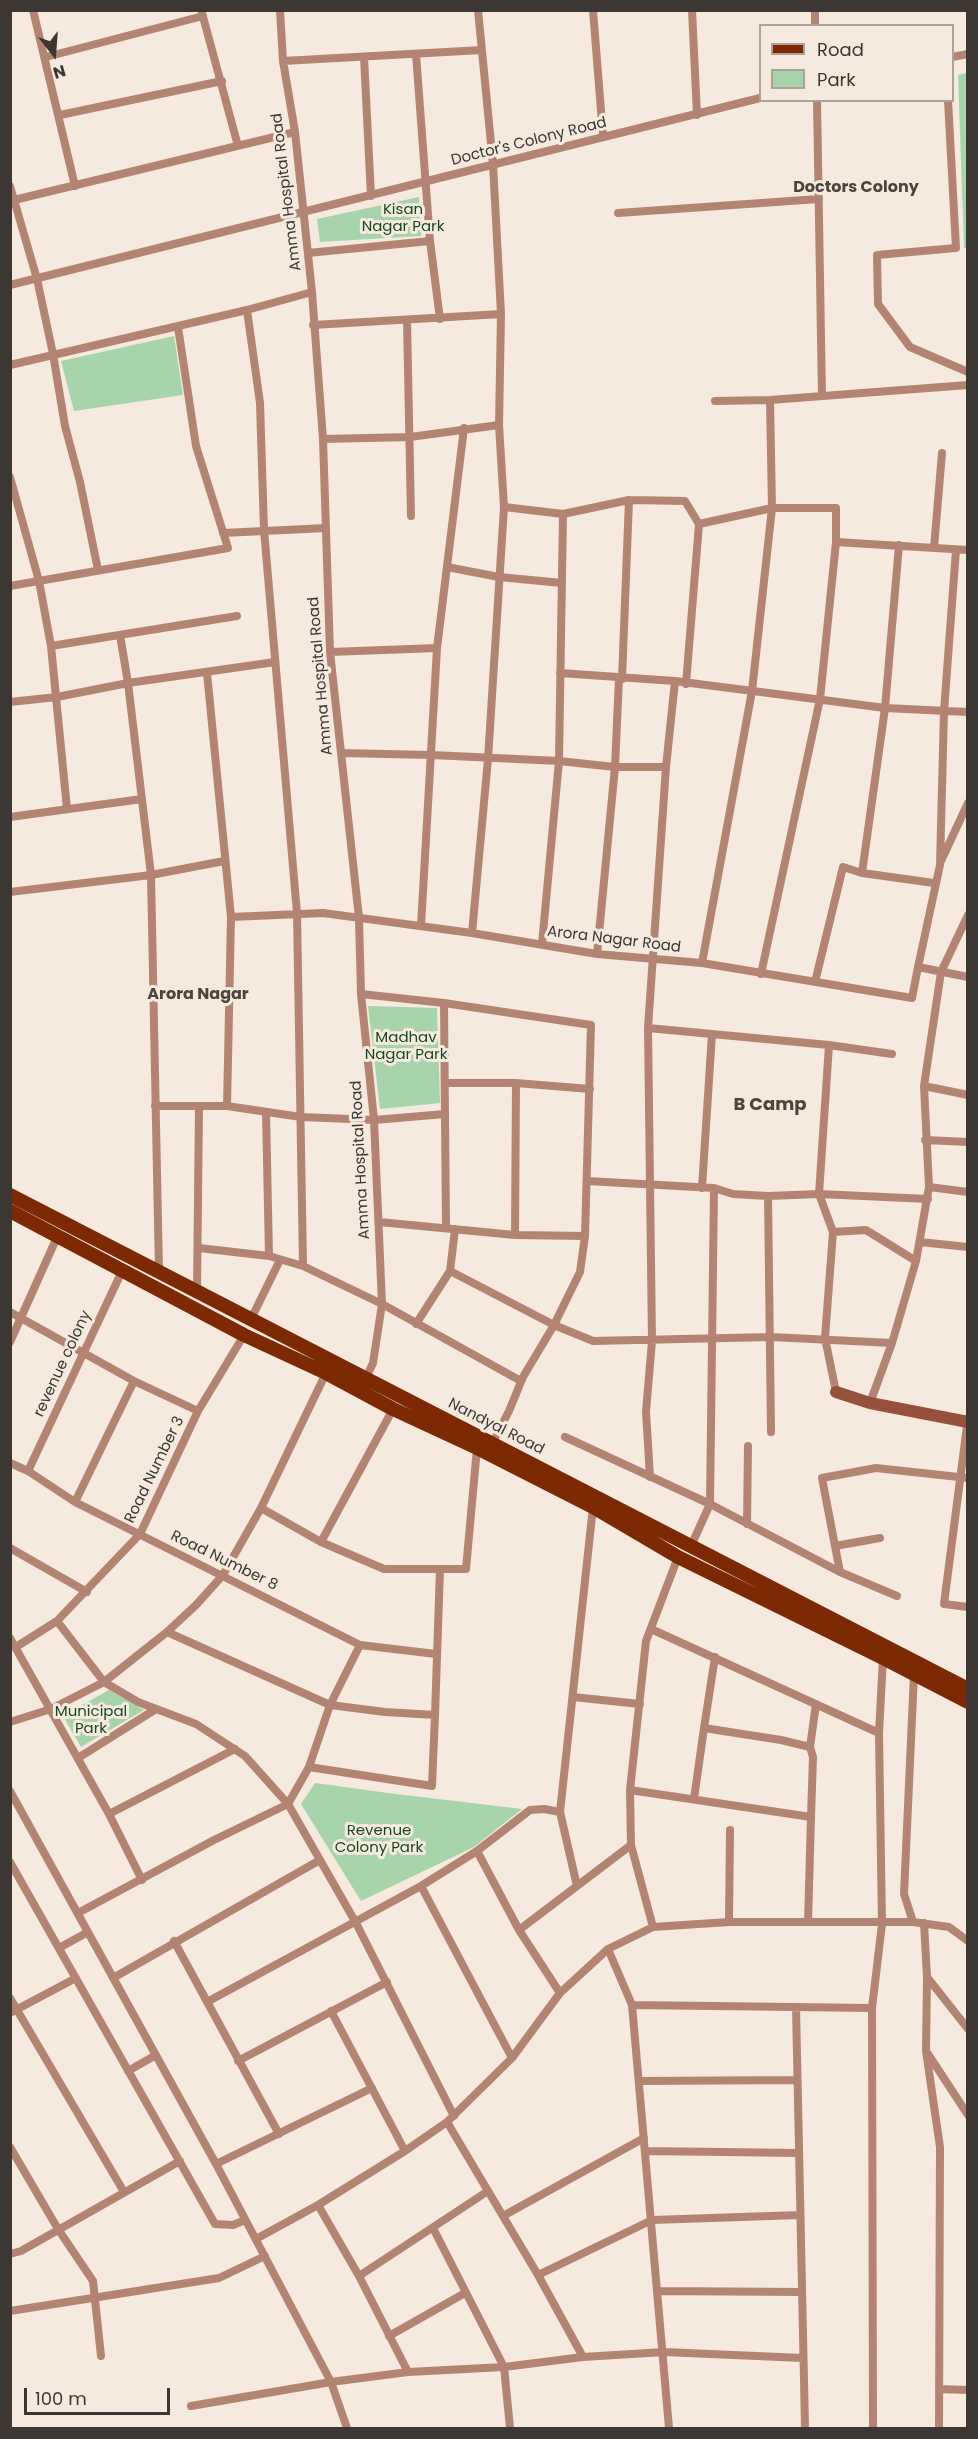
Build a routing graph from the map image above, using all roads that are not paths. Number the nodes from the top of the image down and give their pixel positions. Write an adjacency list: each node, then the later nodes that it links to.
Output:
1 (33, 10): 9 (street)
2 (280, 10): 11 (street, Amma Hospital Road)
3 (478, 10): 7 (street)
4 (593, 10): 19 (street)
5 (692, 10): 17 (street)
6 (202, 13): 9 (street); 12 (street)
7 (482, 50): 8 (street); 21 (street)
8 (416, 54): 10 (street); 22 (street)
9 (46, 57): 16 (street)
10 (364, 57): 11 (street); 25 (street)
11 (283, 61): 18 (street, Amma Hospital Road)
12 (222, 81): 16 (street); 20 (street)
13 (759, 98): 17 (street, Doctor's Colony Road)
14 (817, 102): 26 (street)
15 (948, 102): 43 (street)
16 (60, 115): 24 (street)
17 (697, 115): 19 (street, Doctor's Colony Road)
18 (296, 132): 20 (street); 28 (street, Amma Hospital Road)
19 (603, 136): 21 (street, Doctor's Colony Road)
20 (238, 146): 24 (street)
21 (493, 164): 22 (street, Doctor's Colony Road); 36 (street)
22 (425, 182): 25 (street, Doctor's Colony Road); 30 (street)
23 (10, 186): 27 (street)
24 (75, 186): 27 (street)
25 (371, 196): 28 (street, Doctor's Colony Road)
26 (819, 199): 29 (street); 45 (street)
27 (12, 201): 32 (street)
28 (304, 211): 31 (street, Amma Hospital Road); 32 (street, Doctor's Colony Road)
29 (618, 213)
30 (430, 241): 31 (street); 37 (street)
31 (308, 253): 34 (street, Amma Hospital Road)
32 (38, 279): 33 (street, Doctor's Colony Road); 41 (street)
33 (10, 285)
34 (312, 292): 35 (street); 39 (street, Amma Hospital Road)
35 (247, 310): 40 (street); 62 (street)
36 (501, 314): 37 (street); 48 (street)
37 (440, 319): 38 (street)
38 (407, 321): 39 (street); 50 (street)
39 (314, 325): 51 (street, Amma Hospital Road)
40 (178, 327): 41 (street); 63 (street)
41 (53, 354): 42 (street); 70 (street)
42 (10, 365)
43 (968, 372)
44 (968, 385): 45 (street)
45 (822, 396): 46 (street)
46 (770, 400): 47 (street); 56 (street)
47 (715, 401)
48 (499, 425): 49 (street); 55 (street)
49 (464, 428): 50 (street); 69 (street)
50 (410, 437): 51 (street); 59 (street)
51 (323, 439): 61 (street, Amma Hospital Road)
52 (942, 453): 66 (street)
53 (10, 477): 57 (street)
54 (629, 500): 58 (street); 60 (street); 83 (street)
55 (504, 507): 58 (street); 71 (street)
56 (772, 508): 60 (street); 64 (street); 87 (street)
57 (15, 510): 72 (street)
58 (563, 513): 73 (street)
59 (411, 516)
60 (699, 524): 86 (street)
61 (326, 528): 62 (street); 79 (street, Amma Hospital Road)
62 (264, 530): 63 (street); 80 (street)
63 (223, 533): 70 (street)
64 (836, 542): 65 (street); 89 (street)
65 (899, 545): 66 (street); 91 (street)
66 (933, 548): 67 (street)
67 (956, 550): 68 (street); 92 (street)
68 (968, 550)
69 (447, 567): 71 (street); 78 (street)
70 (98, 570): 72 (street)
71 (499, 577): 73 (street); 96 (street)
72 (39, 581): 74 (street); 77 (street)
73 (562, 584): 82 (street)
74 (10, 586)
75 (237, 616): 76 (street)
76 (120, 635): 77 (street); 85 (street)
77 (51, 646): 88 (street)
78 (437, 648): 79 (street); 95 (street)
79 (330, 652): 94 (street, Amma Hospital Road)
80 (275, 662): 81 (street); 110 (street)
81 (207, 673): 85 (street); 104 (street)
82 (560, 673): 83 (street); 97 (street)
83 (621, 678): 84 (street); 98 (street)
84 (675, 681): 86 (street); 99 (street)
85 (128, 683): 88 (street); 100 (street)
86 (686, 684): 87 (street)
87 (752, 691): 89 (street); 119 (street)
88 (57, 697): 90 (street); 102 (street)
89 (820, 699): 91 (street); 122 (street)
90 (10, 702)
91 (885, 708): 92 (street); 106 (street)
92 (944, 711): 93 (street); 105 (street)
93 (968, 712)
94 (341, 753): 95 (street); 113 (street, Amma Hospital Road)
95 (432, 755): 96 (street); 114 (street)
96 (488, 759): 97 (street); 115 (street)
97 (559, 761): 98 (street); 116 (street)
98 (615, 767): 99 (street); 117 (street)
99 (666, 767): 118 (street)
100 (142, 799): 102 (street); 107 (street)
101 (968, 803): 105 (street)
102 (68, 809): 103 (street)
103 (10, 817)
104 (224, 861): 107 (street); 111 (street)
105 (940, 865): 108 (street)
106 (862, 873): 108 (street); 124 (street)
107 (151, 875): 109 (street); 136 (street)
108 (934, 883): 120 (street)
109 (10, 892)
110 (297, 913): 111 (street, Arora Nagar Road); 113 (street, Arora Nagar Road); 141 (street)
111 (231, 917): 138 (street)
112 (967, 917): 121 (street)
113 (359, 918): 114 (street, Arora Nagar Road); 125 (street, Amma Hospital Road)
114 (421, 926): 115 (street, Arora Nagar Road)
115 (472, 933): 116 (street, Arora Nagar Road)
116 (542, 944): 117 (street, Arora Nagar Road)
117 (597, 954): 118 (street, Arora Nagar Road)
118 (651, 960): 119 (street, Arora Nagar Road); 127 (street)
119 (702, 963): 122 (street, Arora Nagar Road)
120 (918, 967): 121 (street); 124 (street, Arora Nagar Road)
121 (941, 972): 123 (street); 133 (street)
122 (761, 974): 124 (street, Arora Nagar Road)
123 (968, 977)
124 (815, 982)
125 (362, 994): 126 (street); 142 (street, Amma Hospital Road)
126 (444, 1003): 131 (street); 134 (street)
127 (648, 1028): 128 (street); 146 (street)
128 (712, 1034): 129 (street); 148 (street)
129 (829, 1045): 130 (street); 151 (street)
130 (892, 1054)
131 (445, 1083): 132 (street); 140 (street)
132 (516, 1083): 134 (street); 160 (street)
133 (924, 1086): 135 (street); 143 (street)
134 (590, 1089): 145 (street)
135 (968, 1095)
136 (155, 1106): 137 (street); 170 (street)
137 (199, 1106): 138 (street); 164 (street)
138 (227, 1106): 139 (street)
139 (266, 1112): 141 (street); 165 (street)
140 (445, 1114): 142 (street); 157 (street)
141 (301, 1117): 142 (street); 168 (street)
142 (374, 1120): 156 (street, Amma Hospital Road)
143 (926, 1140): 144 (street); 147 (street)
144 (968, 1142)
145 (587, 1181): 146 (street); 161 (street)
146 (651, 1185): 148 (street); 183 (street)
147 (929, 1187): 150 (street); 154 (street)
148 (702, 1188): 149 (street)
149 (714, 1188): 153 (street); 182 (street)
150 (968, 1192)
151 (819, 1194): 153 (street); 154 (street); 158 (street)
152 (10, 1195): 170 (main road, Nandyal Road)
153 (768, 1197): 180 (street)
154 (928, 1199): 162 (street)
155 (10, 1211): 159 (main road, Nandyal Road)
156 (379, 1222): 157 (street); 173 (street, Amma Hospital Road)
157 (451, 1228): 160 (street); 171 (street)
158 (833, 1232): 167 (street); 181 (street)
159 (58, 1235): 169 (main road, Nandyal Road); 175 (street)
160 (514, 1235): 161 (street)
161 (585, 1236): 178 (street)
162 (920, 1242): 163 (street); 167 (street)
163 (968, 1247)
164 (199, 1248): 165 (street); 172 (street)
165 (269, 1256): 166 (street)
166 (280, 1260): 168 (street); 176 (street)
167 (916, 1261): 185 (street)
168 (303, 1266): 173 (street)
169 (123, 1269): 179 (main road, Nandyal Road); 186 (street, revenue colony)
170 (159, 1271): 172 (main road, Nandyal Road)
171 (450, 1271): 177 (street); 178 (street)
172 (197, 1291): 176 (main road, Nandyal Road)
173 (381, 1304): 177 (street); 188 (street)
174 (10, 1312): 175 (street)
175 (20, 1318): 184 (street); 186 (street)
176 (251, 1319): 188 (main road, Nandyal Road)
177 (416, 1324): 190 (street)
178 (554, 1325): 183 (street); 190 (street)
179 (244, 1335): 187 (main road, Nandyal Road); 195 (street, Road Number 3)
180 (771, 1337): 181 (street); 182 (street); 197 (street)
181 (825, 1338): 185 (street); 192 (street)
182 (712, 1339): 183 (street); 207 (street)
183 (652, 1341): 204 (street)
184 (10, 1342)
185 (892, 1342): 193 (street)
186 (83, 1350): 189 (street); 203 (street, revenue colony)
187 (326, 1373): 191 (main road, Nandyal Road); 209 (street)
188 (366, 1379): 191 (street); 199 (main road, Nandyal Road)
189 (134, 1381): 195 (street); 206 (street)
190 (521, 1381): 199 (street)
191 (358, 1391): 194 (main road, Nandyal Road)
192 (836, 1392): 193 (street)
193 (870, 1403): 196 (street)
194 (393, 1409): 201 (main road, Nandyal Road); 213 (street)
195 (198, 1411): 211 (street, Road Number 3)
196 (967, 1421): 205 (street)
197 (771, 1432)
198 (565, 1437): 204 (street)
199 (492, 1444): 214 (main road, Nandyal Road)
200 (748, 1446): 210 (street)
201 (477, 1448): 208 (main road, Nandyal Road); 218 (street)
202 (10, 1462): 203 (street, Road Number 8)
203 (28, 1471): 206 (street, Road Number 8)
204 (650, 1477): 207 (street)
205 (963, 1478): 215 (street); 223 (street)
206 (75, 1502): 211 (street, Road Number 8)
207 (710, 1504): 210 (street); 214 (street)
208 (593, 1507): 217 (main road, Nandyal Road); 236 (street)
209 (261, 1508): 213 (street); 220 (street)
210 (747, 1524): 219 (street)
211 (140, 1534): 220 (street, Road Number 8); 221 (street, Road Number 3)
212 (880, 1538): 215 (street)
213 (321, 1542): 218 (street)
214 (691, 1546): 235 (main road, Nandyal Road)
215 (835, 1546): 219 (street)
216 (10, 1548): 221 (street)
217 (678, 1557): 225 (street); 232 (main road, Nandyal Road)
218 (440, 1569): 230 (street)
219 (840, 1572): 222 (street)
220 (223, 1575): 226 (street); 228 (street, Road Number 8)
221 (87, 1592): 224 (street, Road Number 3)
222 (897, 1596)
223 (968, 1607)
224 (57, 1621): 229 (street, Road Number 3); 234 (street)
225 (651, 1629): 231 (street); 238 (street)
226 (167, 1632): 234 (street); 240 (street)
227 (10, 1638): 229 (street)
228 (360, 1645): 230 (street, Road Number 8); 240 (street)
229 (16, 1647): 241 (street)
230 (436, 1654): 243 (street)
231 (715, 1657): 239 (street); 245 (street)
232 (883, 1658): 233 (main road, Nandyal Road); 246 (street)
233 (914, 1674): 237 (main road, Nandyal Road); 269 (street)
234 (104, 1682): 241 (street); 242 (street)
235 (968, 1689)
236 (573, 1697): 238 (street); 255 (street)
237 (968, 1702)
238 (640, 1704): 251 (street)
239 (816, 1704): 246 (street); 247 (street)
240 (330, 1705): 243 (street); 250 (street)
241 (51, 1709): 244 (street); 249 (street)
242 (156, 1709): 248 (street); 249 (street)
243 (435, 1715): 250 (street)
244 (10, 1722)
245 (704, 1728): 247 (street); 253 (street)
246 (879, 1733): 272 (street)
247 (810, 1747): 257 (street)
248 (235, 1749): 254 (street); 256 (street)
249 (78, 1758): 256 (street)
250 (309, 1767): 254 (street)
251 (630, 1790): 253 (street); 259 (street)
252 (10, 1791): 266 (street)
253 (694, 1798): 257 (street)
254 (288, 1804): 261 (street); 263 (street)
255 (560, 1812): 260 (street); 265 (street)
256 (109, 1814): 263 (street)
257 (811, 1817): 268 (street)
258 (730, 1830): 267 (street)
259 (631, 1845): 265 (street); 273 (street)
260 (477, 1851): 264 (street); 274 (street)
261 (320, 1860): 270 (street); 276 (street)
262 (10, 1862): 278 (street)
263 (142, 1880): 266 (street)
264 (421, 1886): 270 (street); 295 (street)
265 (577, 1886): 274 (street)
266 (78, 1914): 275 (street)
267 (729, 1922): 268 (street); 273 (street)
268 (808, 1922): 272 (street)
269 (913, 1922): 271 (street); 272 (street)
270 (356, 1923): 283 (street); 286 (street)
271 (924, 1923): 277 (street); 280 (street)
272 (882, 1924): 289 (street)
273 (653, 1927): 279 (street)
274 (519, 1930): 284 (street)
275 (88, 1932): 278 (street); 282 (street)
276 (174, 1941): 282 (street); 286 (street)
277 (968, 1941)
278 (59, 1948): 281 (street)
279 (608, 1949): 284 (street); 287 (street)
280 (927, 1977): 292 (street); 293 (street)
281 (76, 1978): 290 (street); 297 (street)
282 (113, 1978): 294 (street)
283 (387, 1982): 291 (street); 302 (street)
284 (560, 1993): 295 (street)
285 (10, 1998): 290 (street)
286 (207, 2002): 296 (street)
287 (632, 2005): 288 (street); 299 (street)
288 (796, 2007): 289 (street); 298 (street)
289 (872, 2008): 345 (street)
290 (14, 2011): 312 (street)
291 (331, 2011): 296 (street); 300 (street)
292 (968, 2029)
293 (926, 2051): 301 (street); 338 (street)
294 (156, 2055): 297 (street); 310 (street)
295 (512, 2058): 302 (street)
296 (238, 2061): 303 (street)
297 (128, 2071): 309 (street)
298 (797, 2080): 299 (street); 308 (street)
299 (639, 2081): 304 (street)
300 (372, 2088): 303 (street); 306 (street)
301 (968, 2115)
302 (451, 2119): 306 (street); 311 (street)
303 (279, 2134): 310 (street)
304 (644, 2138): 307 (street); 314 (street)
305 (10, 2147): 319 (street)
306 (405, 2151): 313 (street)
307 (645, 2151): 308 (street); 317 (street)
308 (799, 2153): 315 (street)
309 (180, 2161): 312 (street); 316 (street)
310 (216, 2164): 316 (street)
311 (488, 2191): 314 (street); 318 (street)
312 (124, 2192): 319 (street)
313 (318, 2205): 320 (street); 324 (street)
314 (503, 2216): 323 (street)
315 (800, 2216): 317 (street); 327 (street)
316 (245, 2220): 320 (street)
317 (652, 2220): 323 (street); 325 (street)
318 (433, 2228): 324 (street); 326 (street)
319 (58, 2229): 321 (street); 328 (street)
320 (256, 2239): 322 (street)
321 (10, 2254)
322 (265, 2256): 328 (street); 337 (street)
323 (538, 2275): 333 (street)
324 (359, 2276): 330 (street)
325 (658, 2291): 327 (street); 331 (street)
326 (465, 2292): 330 (street); 335 (street)
327 (802, 2292): 334 (street)
328 (95, 2299): 329 (street); 332 (street)
329 (10, 2311)
330 (389, 2337): 336 (street)
331 (664, 2352): 333 (street); 334 (street); 343 (street)
332 (101, 2356)
333 (583, 2357): 335 (street)
334 (803, 2358): 344 (street)
335 (504, 2367): 336 (street); 342 (street)
336 (408, 2372): 337 (street)
337 (331, 2382): 340 (street); 341 (street)
338 (939, 2389): 339 (street); 346 (street)
339 (968, 2390)
340 (191, 2406)
341 (347, 2428)
342 (510, 2428)
343 (669, 2428)
344 (805, 2428)
345 (873, 2428)
346 (939, 2428)

